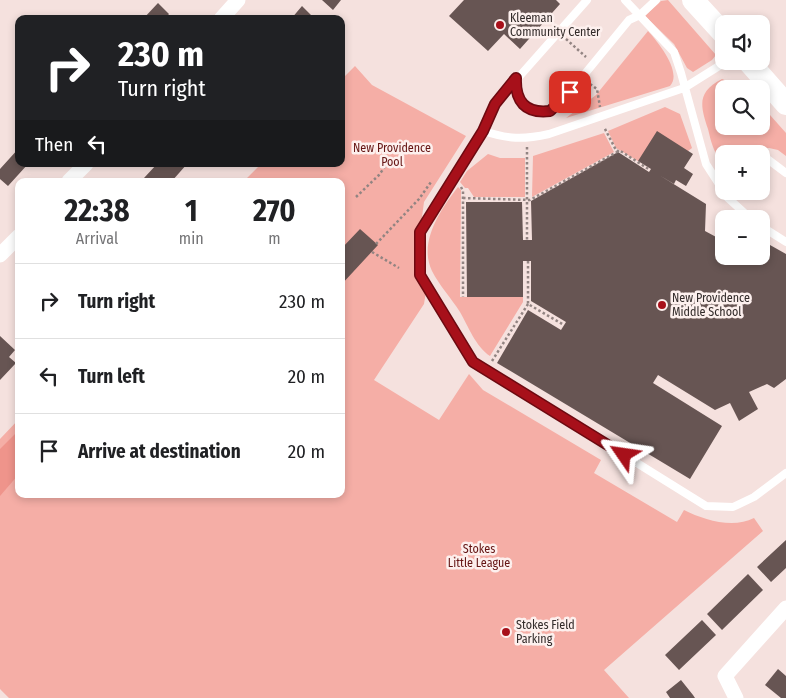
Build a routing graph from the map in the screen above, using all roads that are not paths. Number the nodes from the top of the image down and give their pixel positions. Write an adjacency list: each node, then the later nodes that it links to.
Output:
1 (238, 0): 6 (street)
2 (587, 0): 11 (lane)
3 (625, 0): 7 (lane)
4 (656, 0): 7 (lane)
5 (693, 0): 8 (street)
6 (225, 15)
7 (640, 15): 11 (lane); 12 (lane)
8 (715, 24)
9 (715, 69): 12 (lane)
10 (756, 70): 13 (street)
11 (516, 78): 14 (lane)
12 (684, 88): 14 (lane); 18 (lane)
13 (786, 104)
14 (483, 131): 26 (lane)
15 (770, 161): 17 (lane)
16 (83, 167): 19 (street)
17 (786, 173)
18 (715, 175)
19 (72, 178)
20 (730, 200): 21 (lane)
21 (741, 210)
22 (770, 232): 24 (lane)
23 (15, 240): 25 (street)
24 (786, 242)
25 (0, 255)
26 (786, 473)
27 (786, 608): 28 (street)
28 (736, 698)

